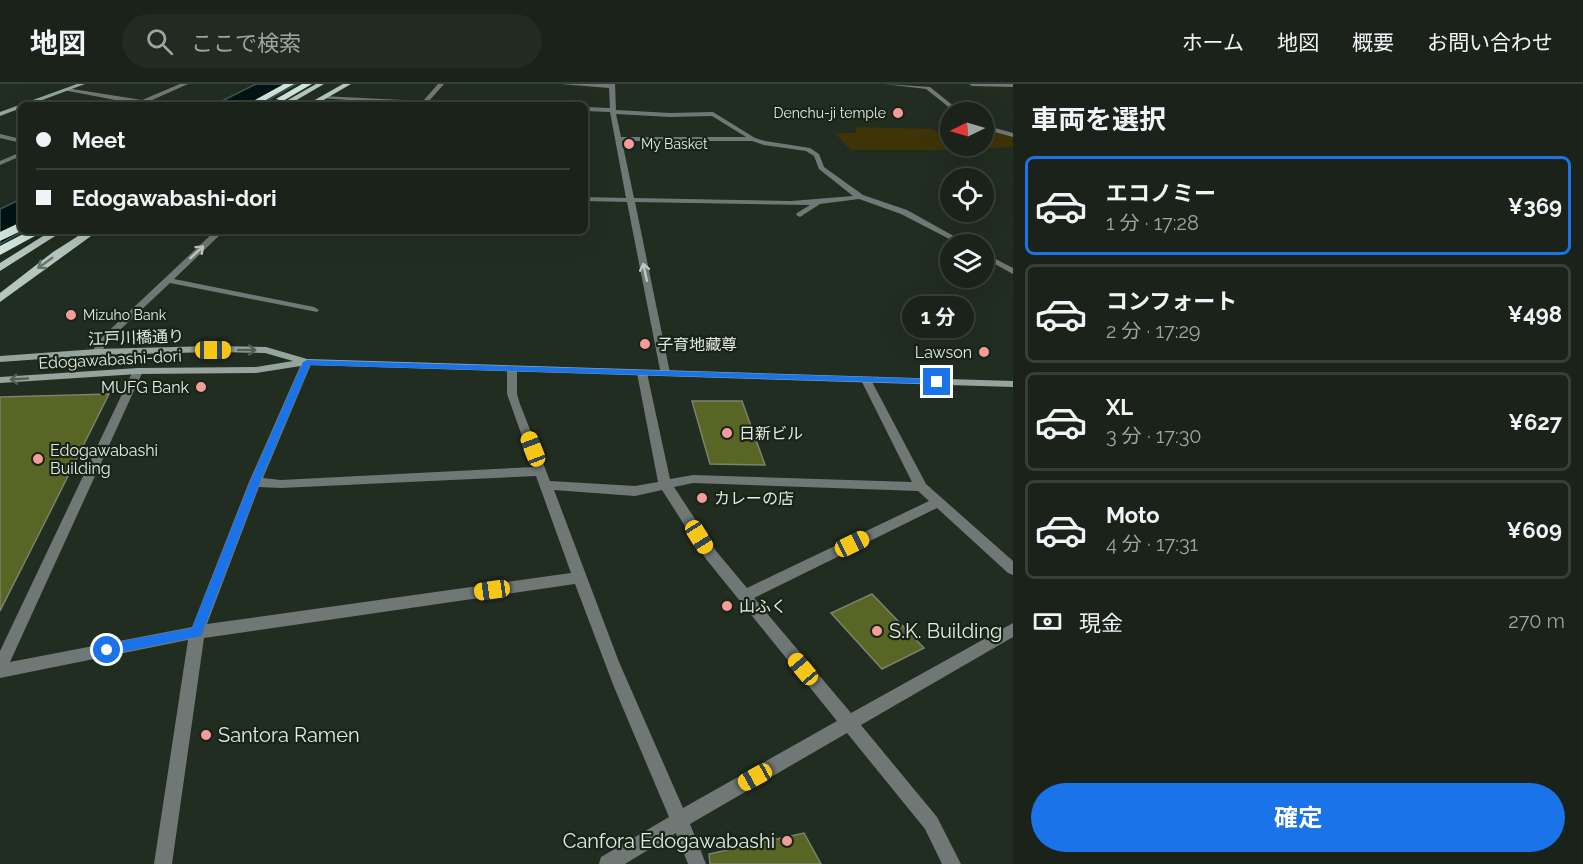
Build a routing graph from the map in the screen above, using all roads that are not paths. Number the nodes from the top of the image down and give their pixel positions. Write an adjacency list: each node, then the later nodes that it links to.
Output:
1 (82, 84): 14 (street)
2 (185, 84): 18 (street)
3 (290, 84): 19 (highway)
4 (308, 84): 20 (highway)
5 (321, 84): 21 (main road)
6 (348, 84): 16 (main road)
7 (441, 84): 24 (street)
8 (564, 84): 10 (street)
9 (972, 84): 12 (street)
10 (612, 85): 28 (street)
11 (888, 85): 13 (street); 15 (street)
12 (1013, 85)
13 (927, 86): 25 (street)
14 (66, 90): 17 (street); 18 (street)
15 (894, 94)
16 (322, 98): 22 (main road); 23 (street)
17 (33, 102)
18 (143, 102)
19 (256, 102)
20 (275, 102)
21 (288, 102)
22 (315, 102)
23 (391, 102)
24 (427, 102)
25 (946, 102)
26 (18, 107): 29 (street)
27 (588, 109): 28 (street)
28 (613, 111): 33 (street); 34 (street)
29 (0, 114)
30 (994, 130): 31 (street)
31 (1013, 135)
32 (0, 136): 35 (street)
33 (618, 139): 34 (street); 40 (street)
34 (753, 139): 38 (street)
35 (18, 140)
36 (18, 155): 37 (street)
37 (0, 163)
38 (860, 197): 41 (street); 48 (street)
39 (588, 199): 40 (street)
40 (629, 199): 41 (street); 63 (street, one-way to 40)
41 (818, 202): 42 (street)
42 (800, 215)
43 (18, 228): 49 (highway)
44 (32, 234): 50 (highway)
45 (53, 234): 52 (main road)
46 (89, 234): 55 (main road, one-way to 55)
47 (217, 234): 54 (street, one-way to 47)
48 (945, 234)
49 (0, 237)
50 (0, 251)
51 (994, 261): 53 (street)
52 (0, 268)
53 (1013, 271)
54 (167, 280): 56 (street); 57 (street)
55 (0, 299)
56 (314, 310)
57 (97, 352): 58 (street, 江戸川橋通り); 59 (street, 江戸川橋通り, one-way to 59)
58 (0, 359)
59 (307, 362): 60 (street, Edogawabashi-dori); 61 (street, Edogawabashi-dori); 68 (street)
60 (512, 369): 62 (street, Edogawabashi-dori); 67 (street)
61 (138, 371): 64 (street, Edogawabashi-dori, one-way to 64); 77 (street)
62 (642, 373): 63 (street, Edogawabashi-dori); 69 (street)
63 (665, 373): 65 (street, Edogawabashi-dori)
64 (0, 380)
65 (866, 380): 66 (street, Edogawabashi-dori); 70 (street)
66 (1013, 384)
67 (543, 478): 68 (street); 69 (street); 73 (street)
68 (255, 482): 76 (street)
69 (665, 484): 70 (street); 74 (street)
70 (921, 487): 71 (street)
71 (937, 503): 72 (street); 74 (street)
72 (1013, 569)
73 (579, 578): 76 (street); 79 (street)
74 (744, 596): 78 (street)
75 (1013, 629): 78 (street)
76 (197, 632): 77 (street); 80 (street)
77 (0, 669)
78 (849, 724): 79 (street); 83 (street)
79 (680, 819): 81 (street); 82 (street)
80 (163, 864)
81 (608, 864)
82 (697, 864)
83 (952, 864)

